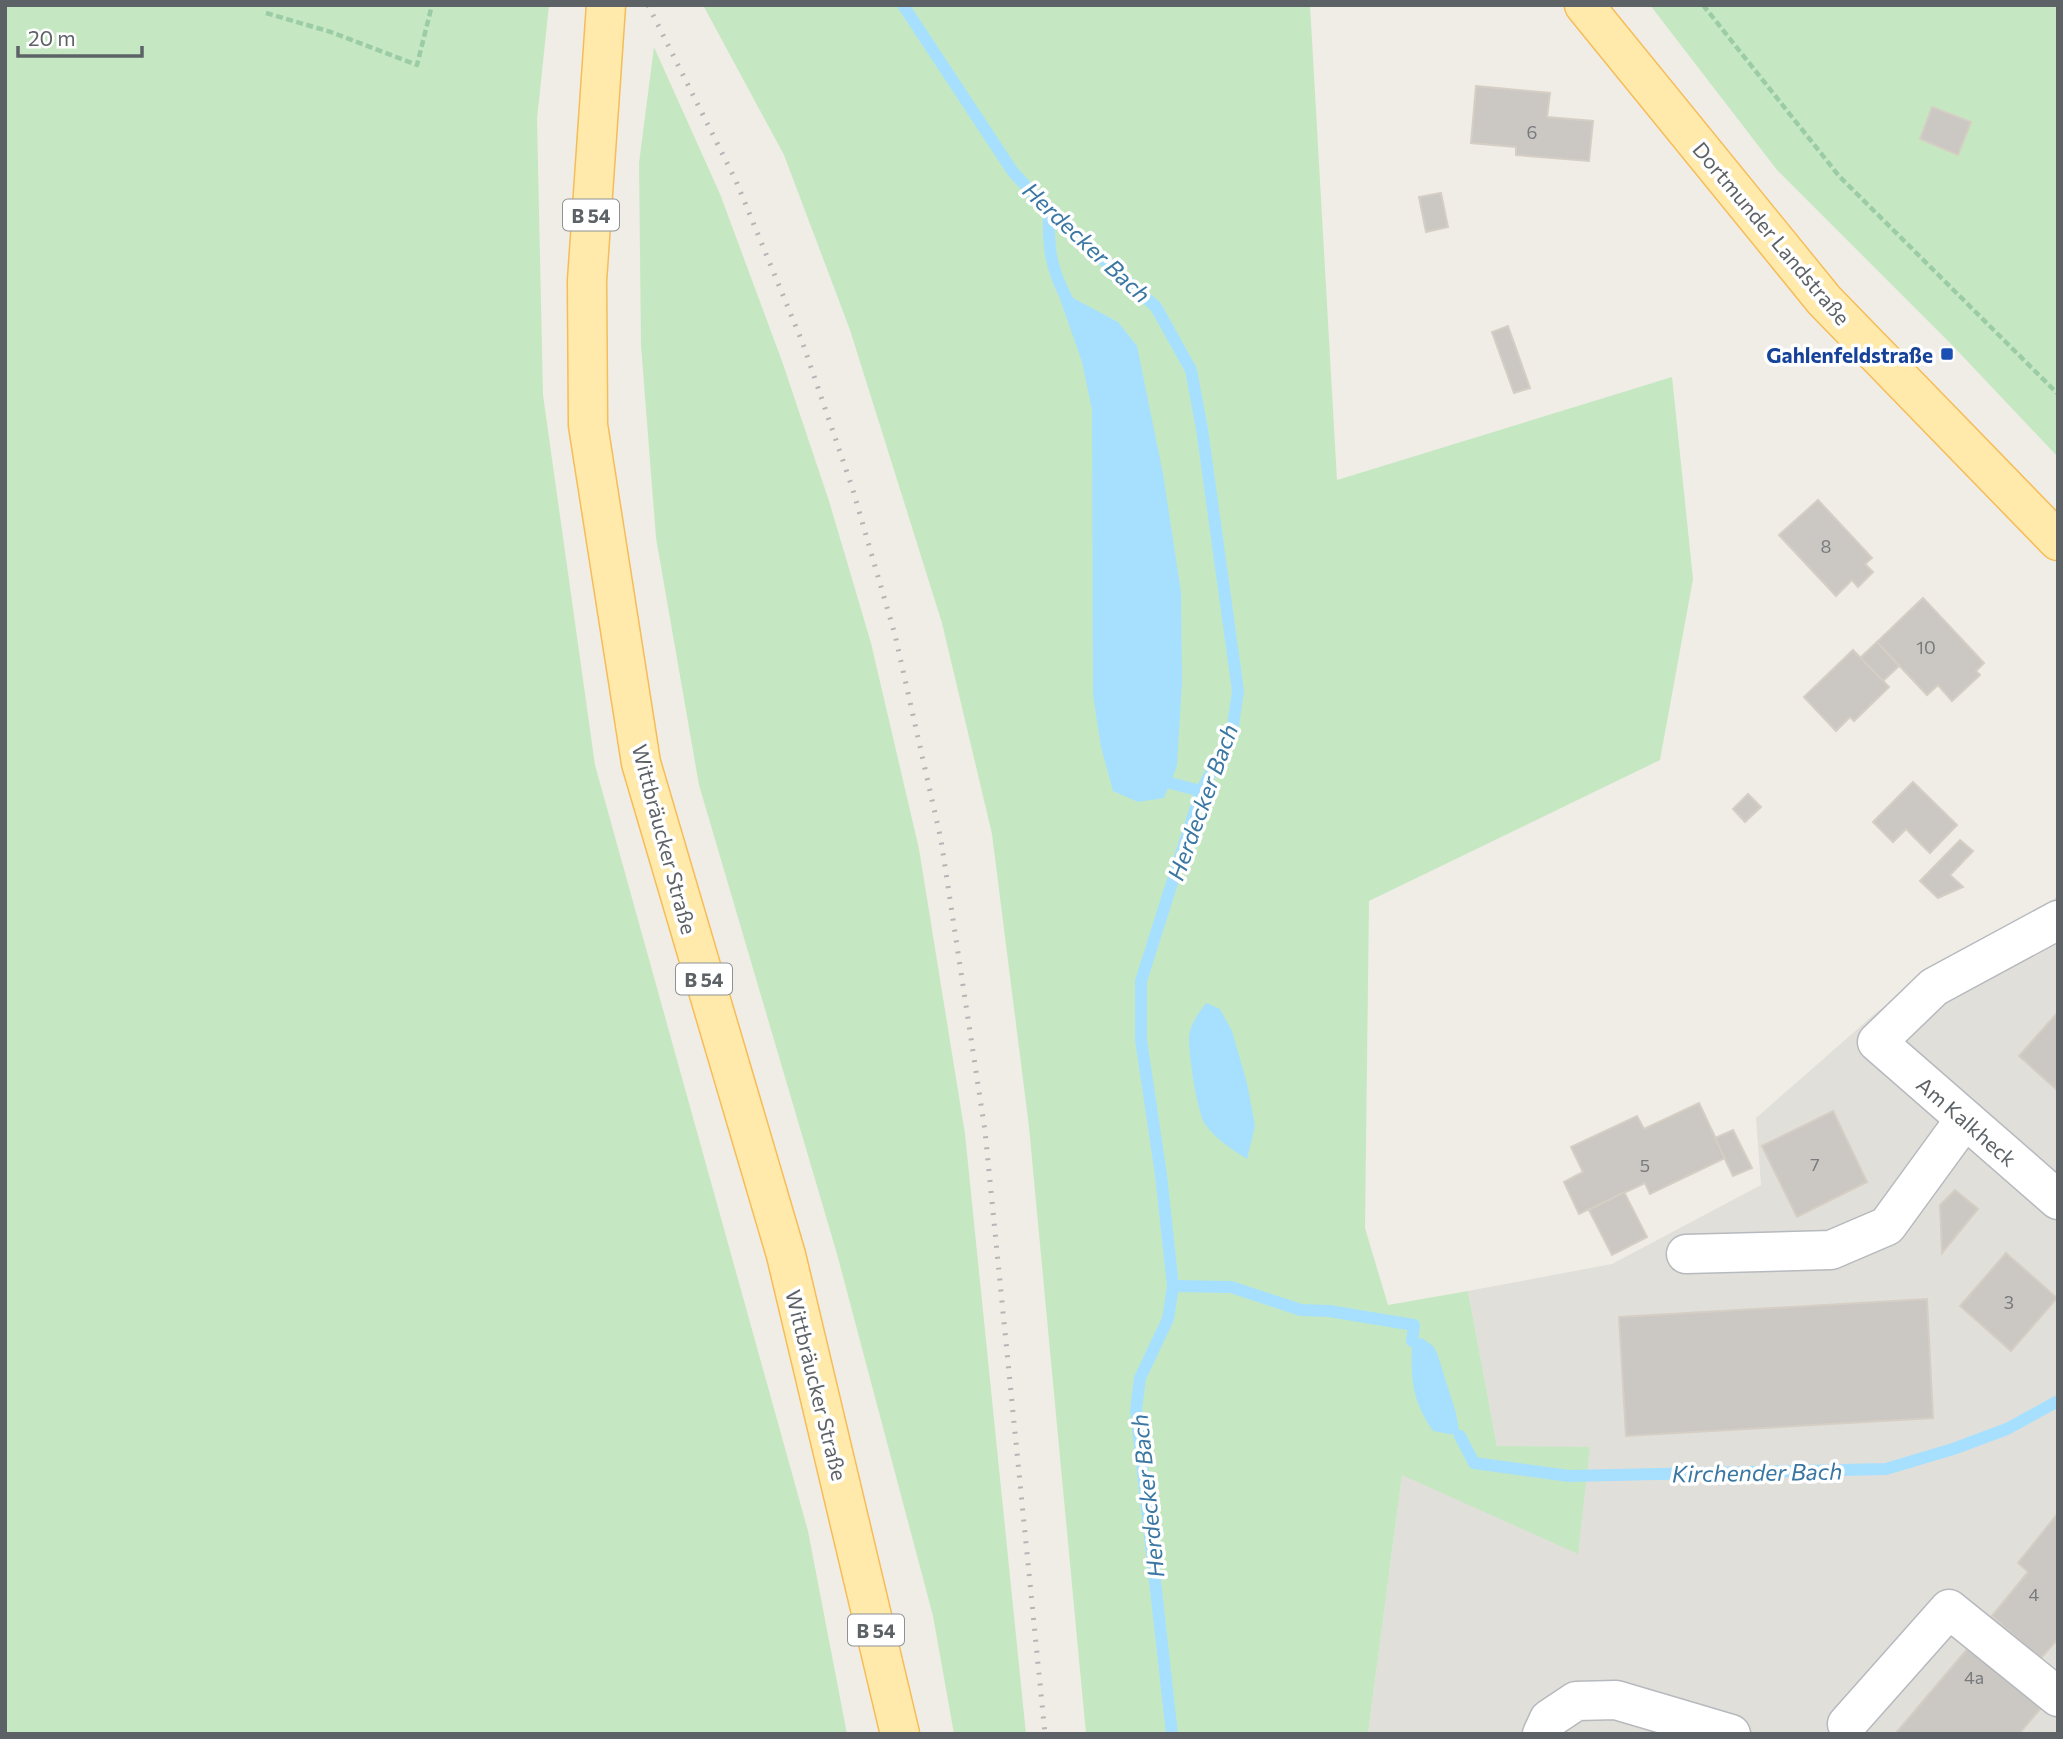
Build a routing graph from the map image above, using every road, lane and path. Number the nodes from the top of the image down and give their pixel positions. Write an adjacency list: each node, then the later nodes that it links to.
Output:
1 (432, 5): 5 (path)
2 (606, 5): 14 (main road, Wittbräucker Straße / B 54)
3 (1584, 5): 7 (main road, Dortmunder Landstraße)
4 (1703, 5): 6 (path)
5 (266, 13)
6 (2058, 394)
7 (2058, 541)
8 (2058, 920): 9 (street, Am Kalkheck)
9 (1965, 1119): 10 (street, Am Kalkheck); 11 (street)
10 (2058, 1200)
11 (1686, 1254)
12 (2058, 1697): 13 (street)
13 (1847, 1724)
14 (900, 1734)
15 (1542, 1734): 16 (street)
16 (1731, 1734)

